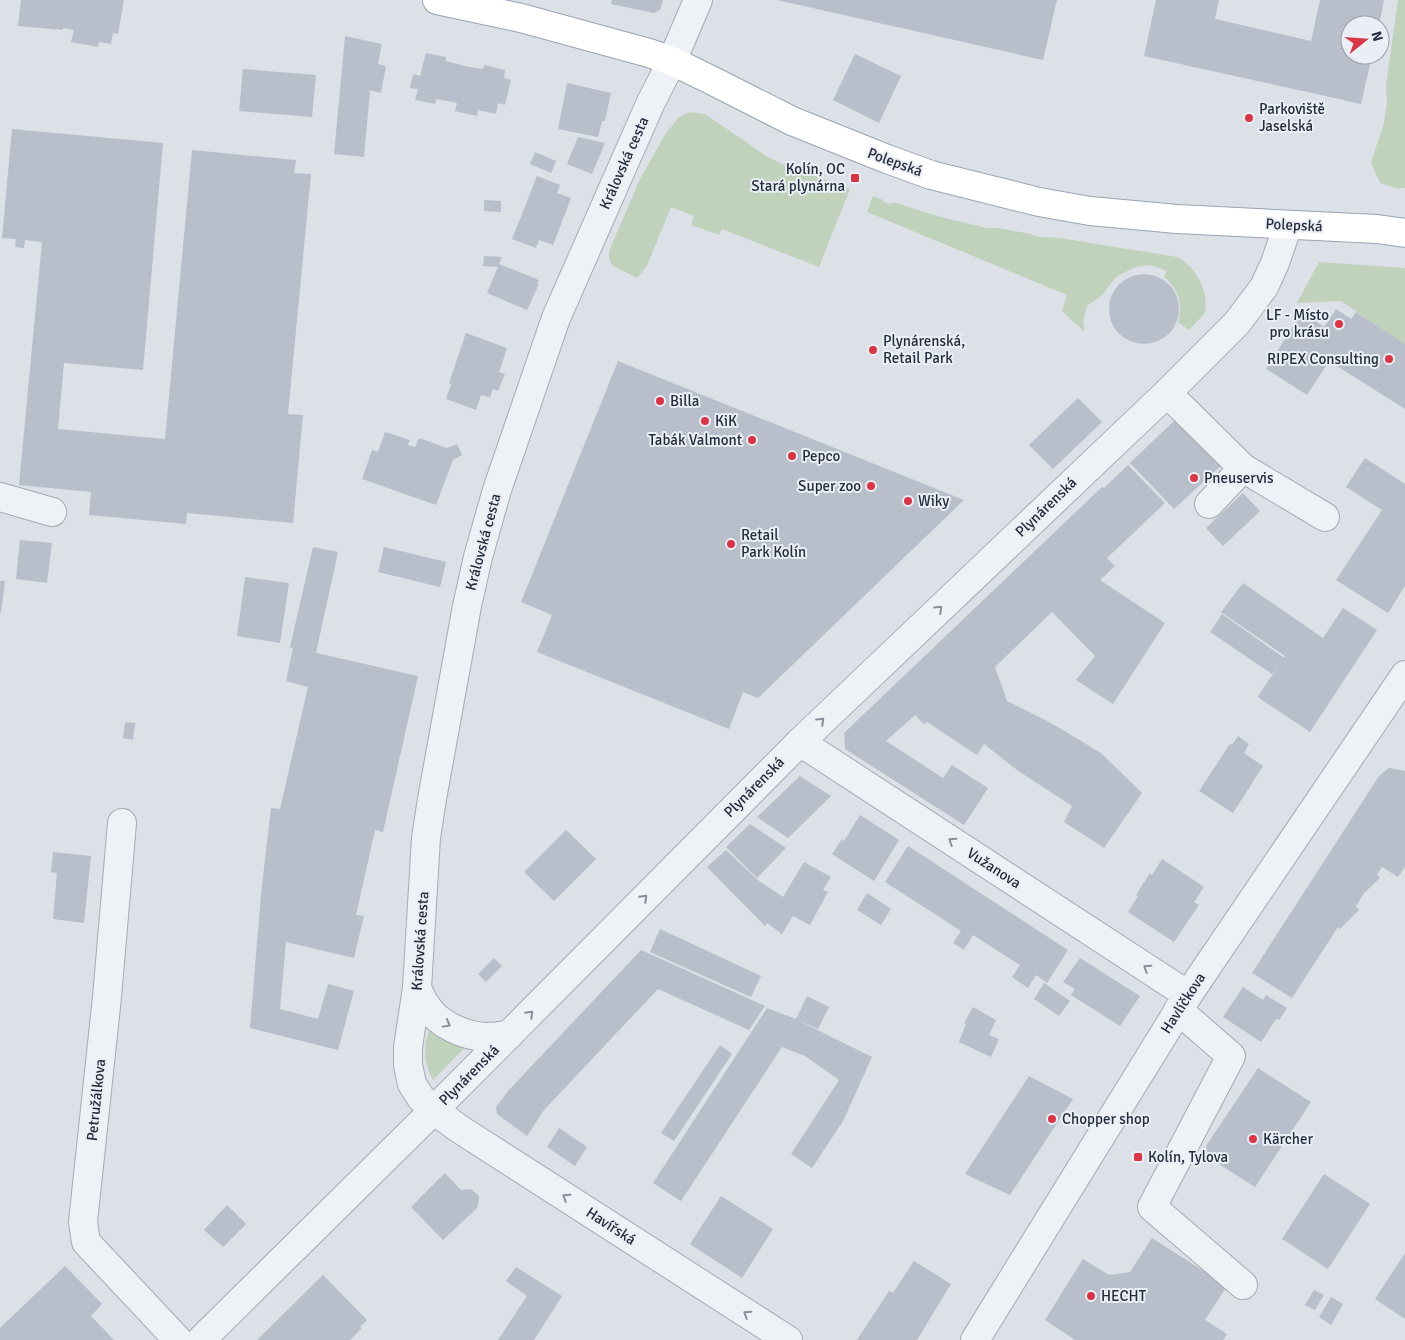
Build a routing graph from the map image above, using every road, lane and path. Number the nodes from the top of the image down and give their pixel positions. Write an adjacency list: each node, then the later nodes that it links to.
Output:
1 (437, 0): 3 (main road, Polepská)
2 (698, 0): 3 (street, Královská cesta)
3 (672, 61): 5 (main road, Polepská); 19 (street, Královská cesta)
4 (1405, 220): 7 (main road)
5 (1288, 225): 7 (main road, Polepská); 10 (street, Plynárenská)
6 (1405, 227): 7 (main road, Polepská)
7 (1377, 229): 8 (main road, Polepská); 9 (main road)
8 (1405, 233)
9 (1405, 237)
10 (1167, 393): 11 (street); 17 (street, Plynárenská, one-way to 10)
11 (1243, 468): 13 (street); 15 (street)
12 (0, 497): 14 (street)
13 (1209, 504)
14 (52, 512)
15 (1325, 517)
16 (1405, 674): 20 (street, Havlíčkova)
17 (800, 742): 20 (street, Vužanova, one-way to 17); 21 (street, Plynárenská, one-way to 17)
18 (122, 823): 24 (street, Petružálkova)
19 (417, 988): 21 (street, one-way to 21); 22 (street, Královská cesta)
20 (1183, 1002): 23 (street, Vužanova); 27 (street, Havlíčkova)
21 (509, 1035): 22 (street, Plynárenská)
22 (434, 1110): 25 (street, Plynárenská); 26 (street, Havířská, one-way to 22)
23 (1242, 1285)
24 (178, 1340)
25 (201, 1340)
26 (788, 1340)
27 (975, 1340)

